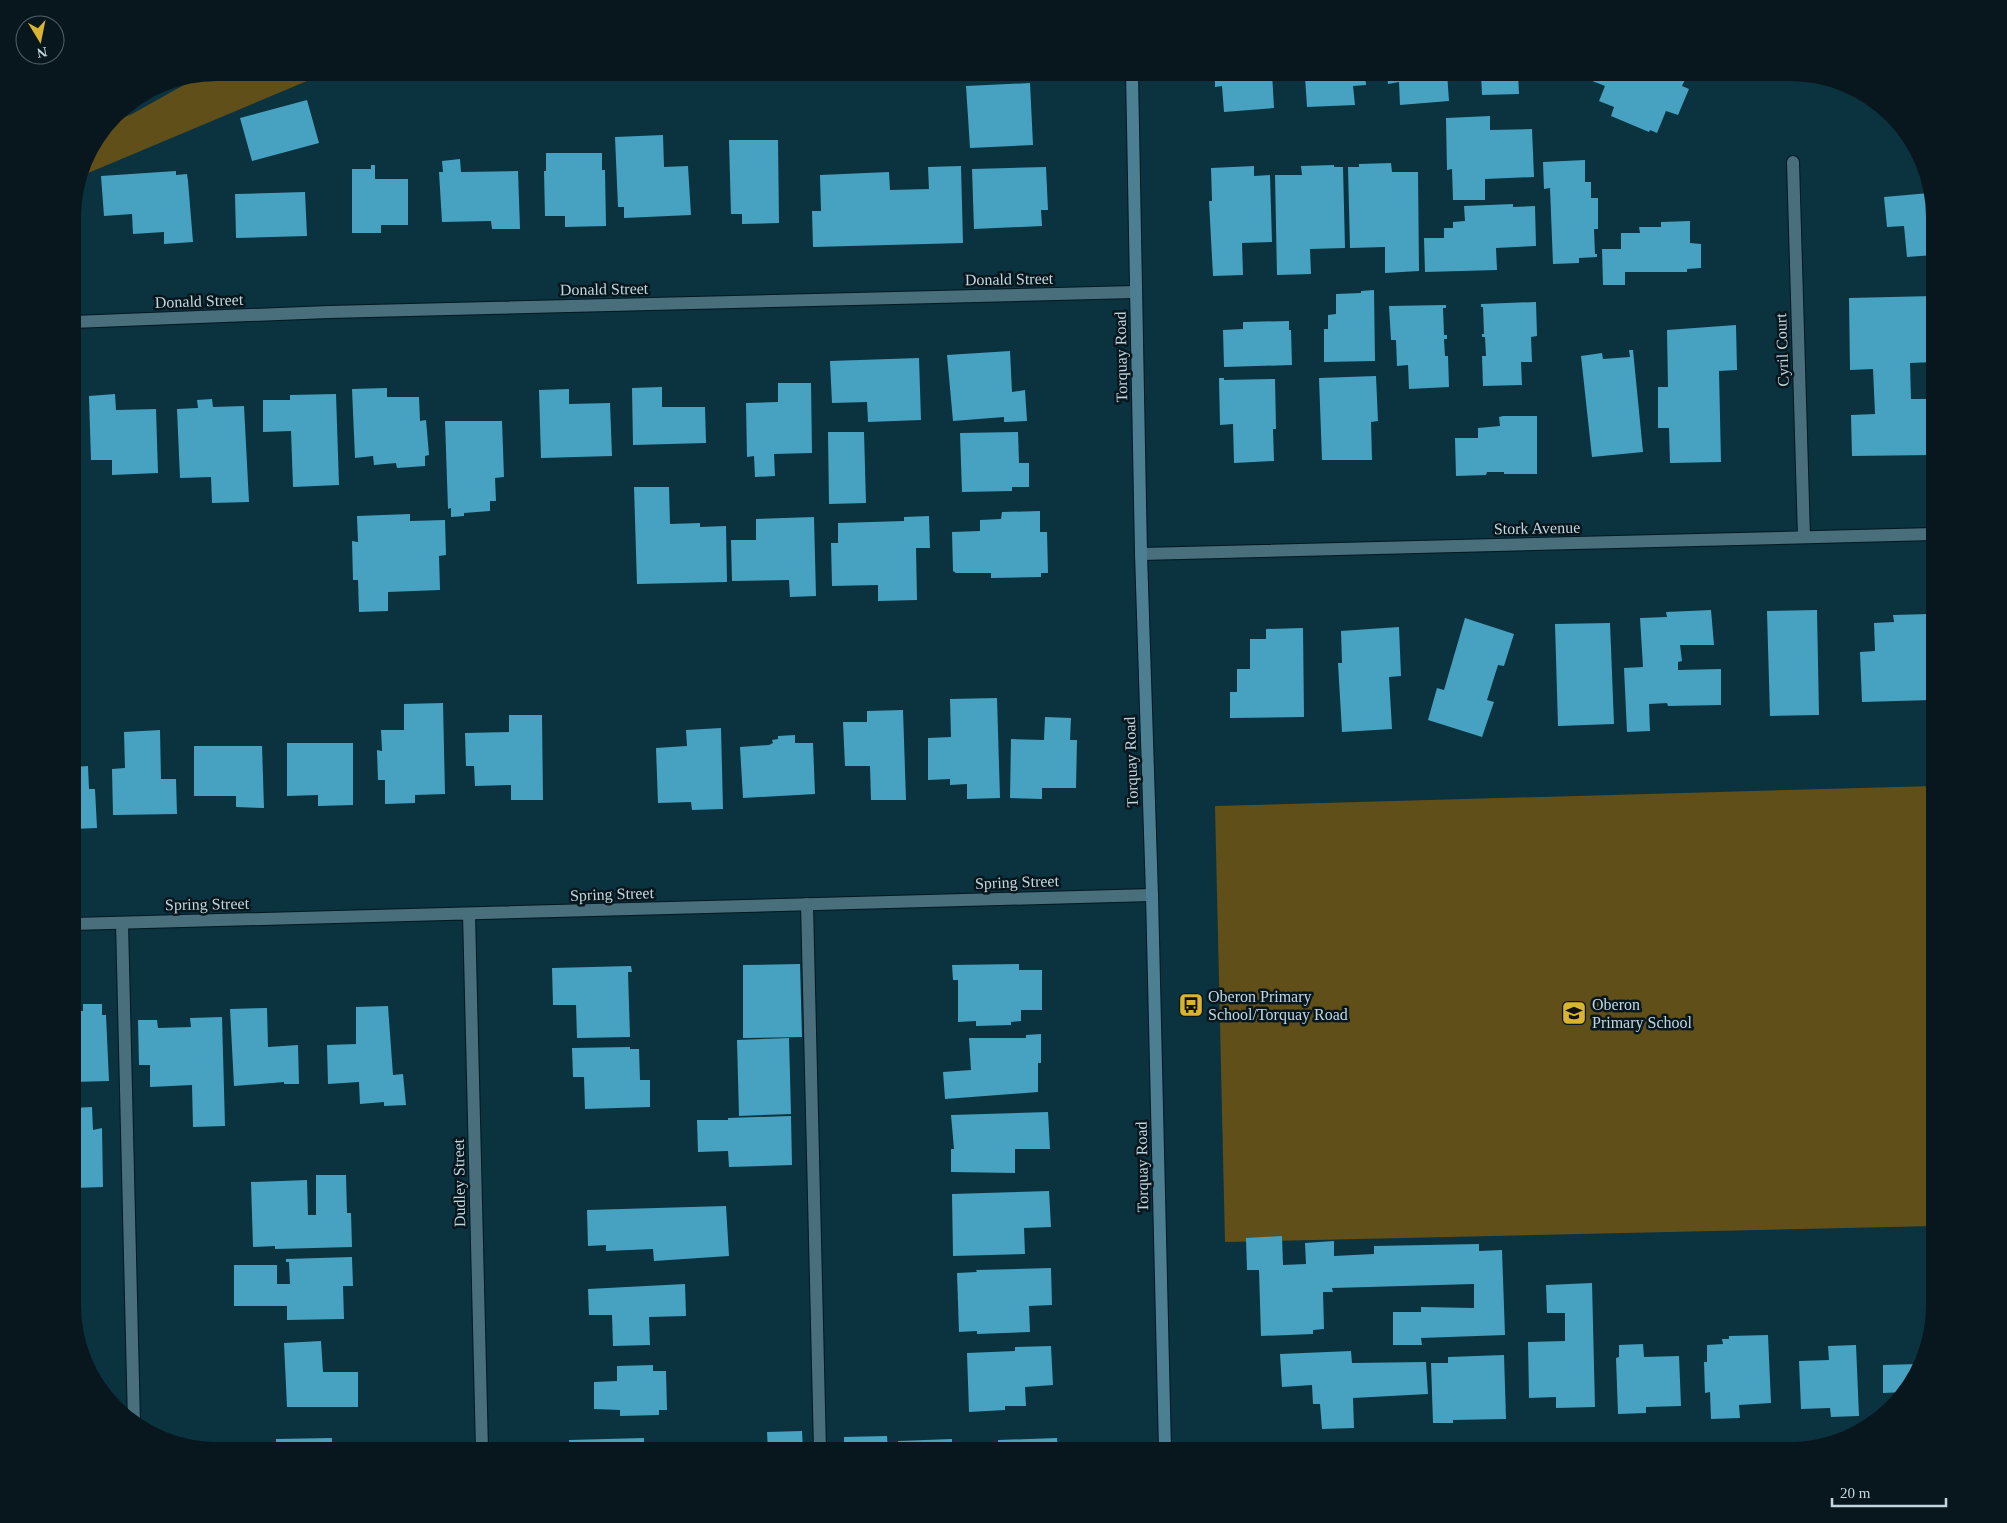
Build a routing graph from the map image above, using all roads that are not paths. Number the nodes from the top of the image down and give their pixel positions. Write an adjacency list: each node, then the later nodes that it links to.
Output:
1 (1132, 81): 3 (street, Torquay Road)
2 (1793, 162): 6 (street, Cyril Court)
3 (1136, 292): 4 (street, Donald Street); 7 (street, Torquay Road)
4 (82, 322)
5 (1926, 534): 6 (street, Stork Avenue)
6 (1804, 537): 7 (street, Stork Avenue)
7 (1141, 554): 8 (street, Torquay Road)
8 (1152, 895): 9 (street, Spring Street); 16 (street, Torquay Road)
9 (808, 904): 10 (street, Spring Street); 15 (street)
10 (469, 914): 11 (street, Spring Street); 14 (street, Dudley Street)
11 (122, 923): 12 (street, Spring Street); 13 (street)
12 (82, 924)
13 (134, 1414)
14 (482, 1442)
15 (820, 1442)
16 (1165, 1442)

